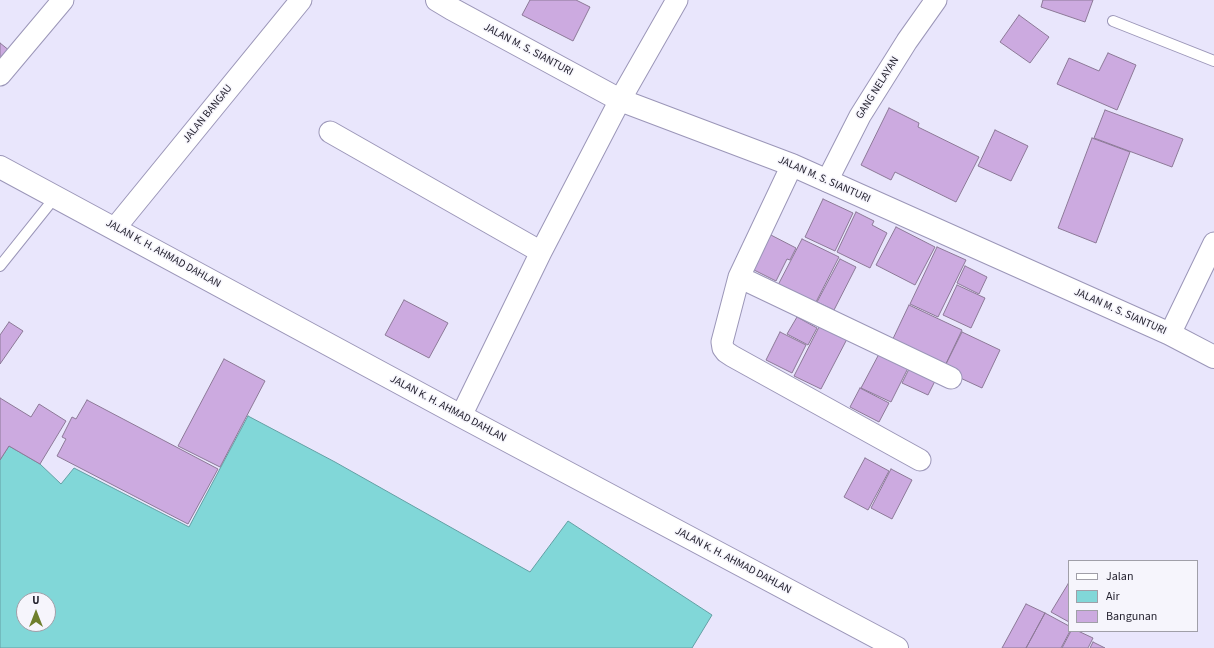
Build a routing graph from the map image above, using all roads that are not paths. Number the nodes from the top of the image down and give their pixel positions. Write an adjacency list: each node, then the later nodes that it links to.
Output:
1 (63, 0): 8 (street)
2 (301, 0): 15 (street, JALAN BANGAU)
3 (437, 0): 9 (main road, JALAN M. S. SIANTURI)
4 (677, 0): 9 (street)
5 (936, 0): 13 (street, GANG NELAYAN)
6 (1112, 21): 7 (lane)
7 (1214, 61)
8 (0, 75)
9 (620, 100): 11 (main road, JALAN M. S. SIANTURI); 17 (street)
10 (330, 132): 17 (street)
11 (792, 165): 13 (main road, JALAN M. S. SIANTURI); 19 (street)
12 (0, 166): 14 (main road, JALAN K. H. AHMAD DAHLAN)
13 (827, 181): 20 (main road, JALAN M. S. SIANTURI)
14 (56, 196): 15 (main road, JALAN K. H. AHMAD DAHLAN); 18 (lane)
15 (115, 228): 23 (main road, JALAN K. H. AHMAD DAHLAN)
16 (1214, 243): 20 (street)
17 (541, 252): 23 (street)
18 (0, 266)
19 (739, 277): 22 (street); 24 (street)
20 (1170, 334): 21 (main road, JALAN M. S. SIANTURI)
21 (1214, 357)
22 (951, 378)
23 (461, 416): 25 (main road, JALAN K. H. AHMAD DAHLAN)
24 (920, 460)
25 (897, 648)

